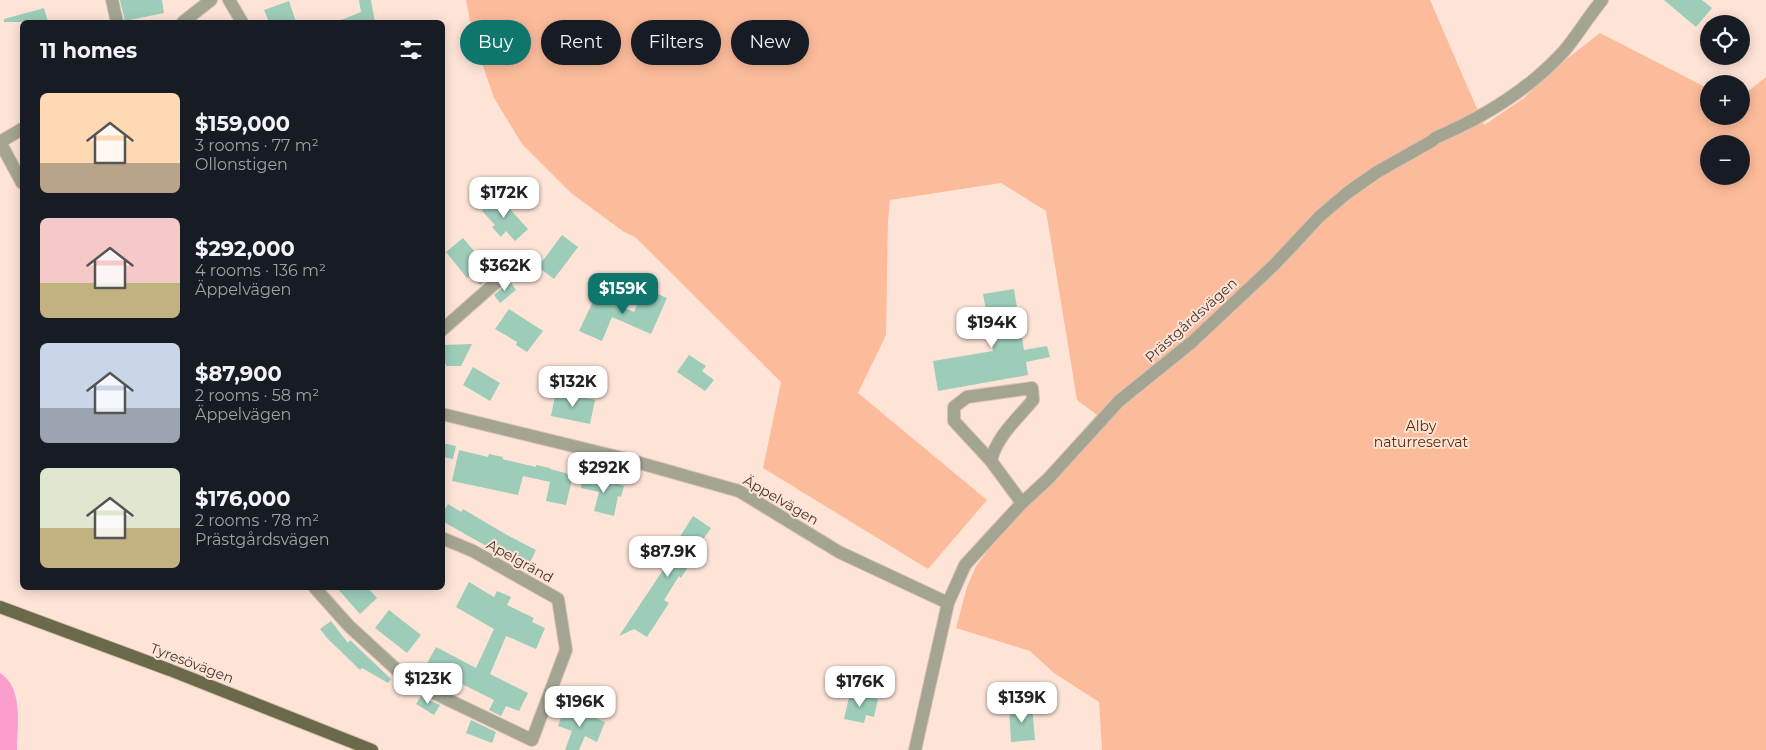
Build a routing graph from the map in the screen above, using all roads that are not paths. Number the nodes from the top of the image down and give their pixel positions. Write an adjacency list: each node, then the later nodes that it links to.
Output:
1 (112, 0): 5 (street)
2 (211, 0): 6 (street)
3 (229, 0): 7 (street)
4 (1602, 0): 15 (street, Prästgårdsvägen)
5 (117, 20)
6 (186, 20)
7 (241, 20)
8 (20, 130): 9 (street)
9 (0, 142): 10 (street)
10 (20, 179)
11 (518, 262): 12 (street)
12 (445, 327)
13 (445, 415): 18 (street, Äppelvägen)
14 (991, 461): 14 (street); 15 (street)
15 (1022, 503): 18 (street, Prästgårdsvägen)
16 (445, 539): 17 (street, Apelgränd)
17 (317, 590)
18 (948, 602): 21 (street, Prästgårdsvägen)
19 (0, 607): 20 (main road, Tyresövägen)
20 (372, 750)
21 (915, 750)

